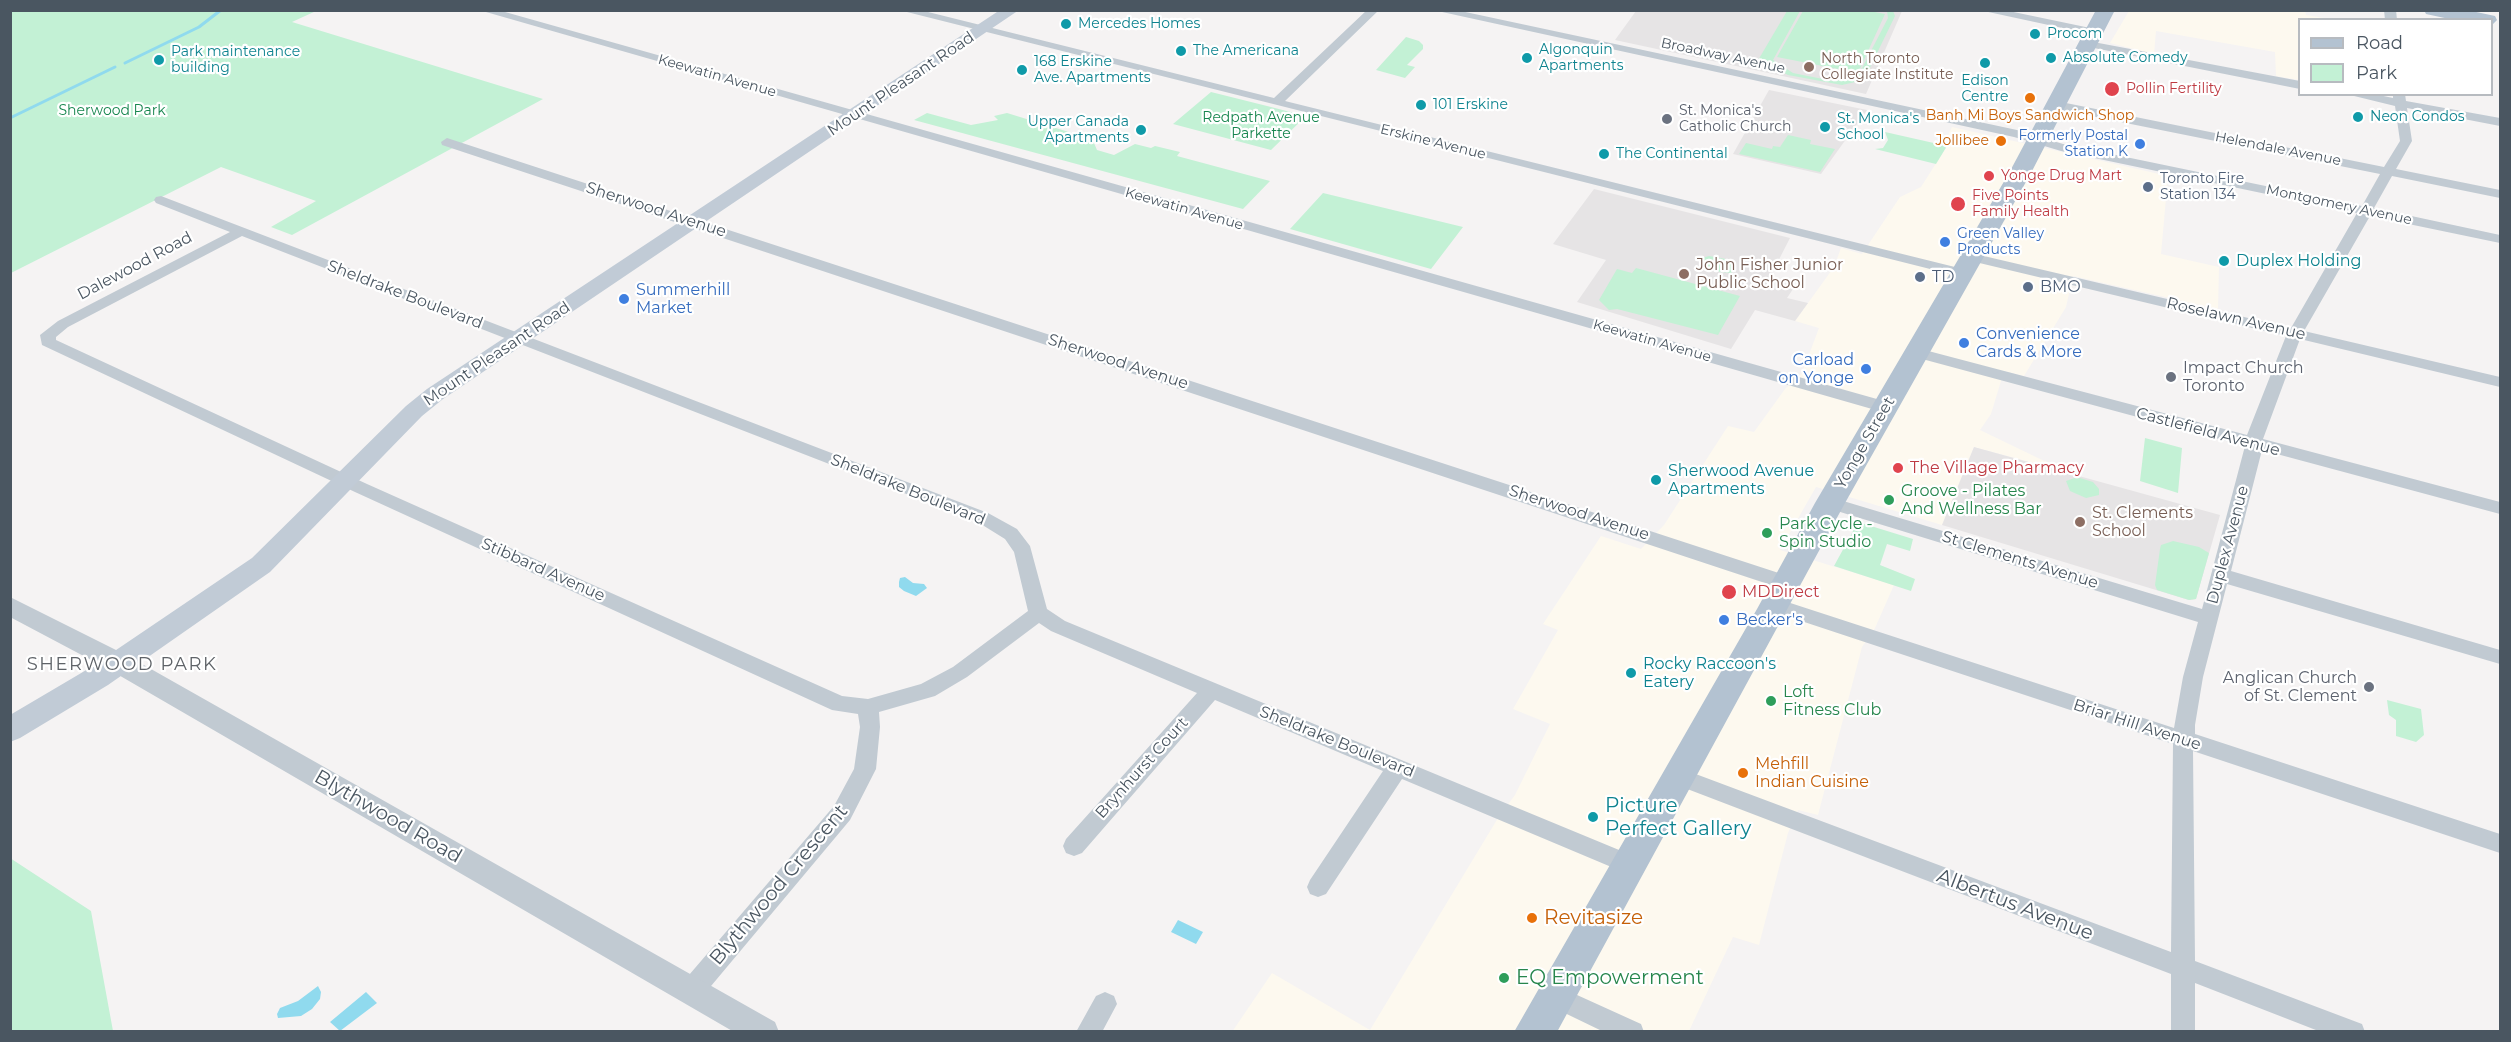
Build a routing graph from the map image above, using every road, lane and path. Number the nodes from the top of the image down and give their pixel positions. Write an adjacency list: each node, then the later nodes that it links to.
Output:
1 (484, 10): 17 (street, Keewatin Avenue)
2 (904, 10): 10 (street, Erskine Avenue)
3 (1011, 10): 10 (main road, Mount Pleasant Road)
4 (1374, 10): 15 (street)
5 (1438, 10): 19 (street, Broadway Avenue)
6 (1984, 10): 11 (street)
7 (2106, 10): 11 (main road, Yonge Street)
8 (2433, 10): 9 (main road)
9 (2479, 18)
10 (981, 30): 15 (street, Erskine Avenue); 17 (main road, Mount Pleasant Road)
11 (2091, 38): 12 (street); 16 (main road, Yonge Street)
12 (2298, 84)
13 (2371, 96): 14 (street)
14 (2400, 99): 18 (street); 21 (street, Duplex Avenue)
15 (1277, 102): 28 (street, Erskine Avenue)
16 (2056, 105): 19 (main road, Yonge Street); 21 (street, Helendale Avenue)
17 (854, 115): 25 (main road, Mount Pleasant Road); 34 (street, Keewatin Avenue)
18 (2500, 122)
19 (2036, 140): 24 (street, Montgomery Avenue); 28 (main road, Yonge Street)
20 (447, 142): 25 (street, Sherwood Avenue)
21 (2389, 171): 22 (street, Helendale Avenue); 24 (street, Duplex Avenue)
22 (2500, 194)
23 (161, 200): 26 (street, Sheldrake Boulevard)
24 (2366, 211): 27 (street, Montgomery Avenue); 29 (street, Duplex Avenue)
25 (693, 222): 31 (main road, Mount Pleasant Road); 40 (street, Sherwood Avenue)
26 (240, 232): 30 (street, Dalewood Road); 31 (street, Sheldrake Boulevard)
27 (2500, 239)
28 (1967, 265): 29 (street, Roselawn Avenue); 32 (main road, Yonge Street)
29 (2295, 334): 33 (street, Roselawn Avenue); 35 (street, Duplex Avenue)
30 (48, 335): 36 (street, Stibbard Avenue)
31 (518, 338): 36 (main road, Mount Pleasant Road); 42 (street, Sheldrake Boulevard)
32 (1917, 353): 34 (main road, Yonge Street); 35 (street, Castlefield Avenue)
33 (2500, 382)
34 (1885, 407): 37 (main road, Yonge Street)
35 (2253, 443): 38 (street, Castlefield Avenue); 39 (street, Duplex Avenue)
36 (345, 480): 45 (main road, Mount Pleasant Road); 47 (street, Stibbard Avenue)
37 (1830, 502): 40 (main road, Yonge Street); 43 (street, St Clements Avenue)
38 (2500, 508)
39 (2220, 575): 43 (street, Duplex Avenue); 44 (street)
40 (1781, 594): 49 (street, Briar Hill Avenue); 51 (main road, Yonge Street)
41 (10, 606): 45 (street, Blythwood Road)
42 (1038, 613): 46 (street, Sheldrake Boulevard); 47 (street, Stibbard Avenue)
43 (2209, 618): 49 (street, Duplex Avenue)
44 (2500, 657)
45 (119, 663): 48 (main road, Mount Pleasant Road); 57 (street, Blythwood Road)
46 (1211, 691): 50 (street, Sheldrake Boulevard); 53 (street, Brynhurst Court)
47 (868, 706): 57 (street, Blythwood Crescent)
48 (10, 730)
49 (2183, 740): 52 (street, Briar Hill Avenue); 56 (street, Duplex Avenue)
50 (1398, 767): 54 (street, Sheldrake Boulevard); 55 (street)
51 (1677, 776): 54 (main road, Yonge Street); 56 (street, Albertus Avenue)
52 (2500, 843)
53 (1074, 846)
54 (1628, 864): 58 (main road, Yonge Street)
55 (1318, 887)
56 (2183, 968): 64 (street, Duplex Avenue); 65 (street, Albertus Avenue)
57 (692, 990): 60 (street, Blythwood Road)
58 (1555, 996): 62 (main road, Yonge Street); 63 (street)
59 (1105, 1004): 61 (street)
60 (764, 1032)
61 (1088, 1032)
62 (1534, 1032)
63 (1632, 1032)
64 (2183, 1032)
65 (2353, 1032)

